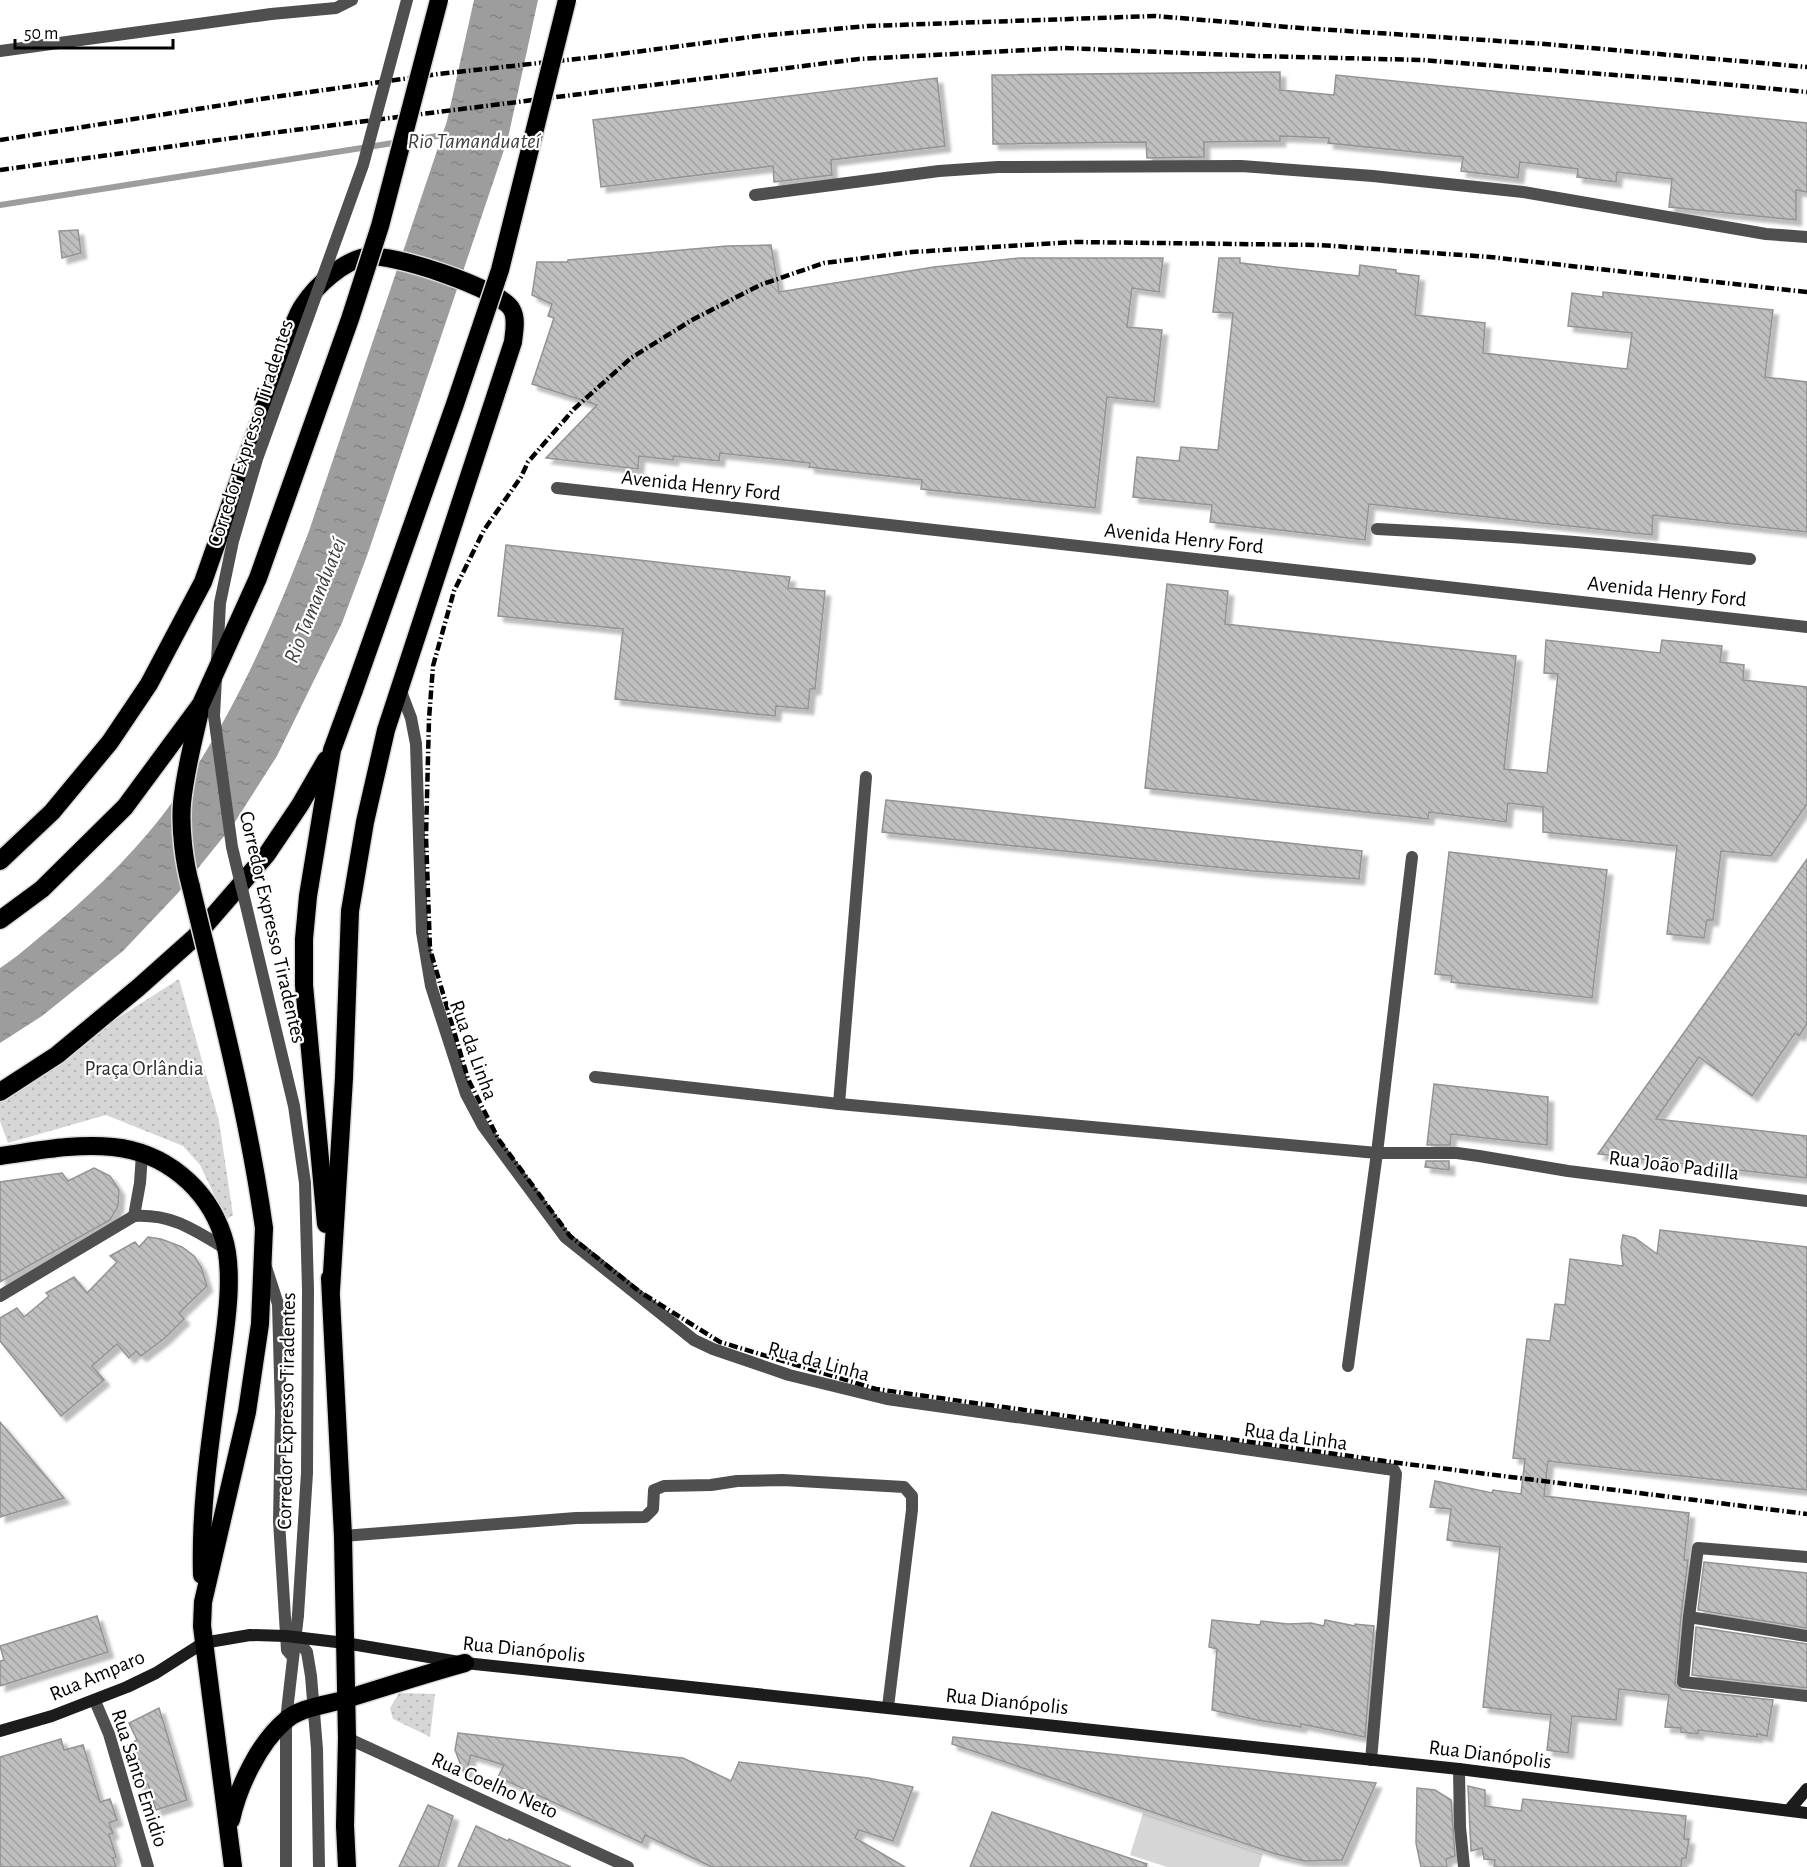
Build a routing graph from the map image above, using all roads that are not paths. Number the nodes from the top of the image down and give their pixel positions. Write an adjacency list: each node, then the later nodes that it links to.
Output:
1 (352, 0): 5 (street)
2 (407, 0): 37 (street, Corredor Expresso Tiradentes, bridge)
3 (439, 0): 13 (highway, bridge)
4 (567, 0): 14 (highway, bridge)
5 (0, 51)
6 (755, 195): 7 (street)
7 (1807, 237)
8 (557, 488): 11 (street, Avenida Henry Ford)
9 (1377, 529): 10 (street)
10 (1750, 559)
11 (1807, 627)
12 (400, 689): 17 (highway); 29 (highway); 49 (street, Rua da Linha)
13 (201, 704): 18 (highway); 28 (highway, bridge)
14 (332, 750): 20 (highway); 29 (highway)
15 (866, 777): 21 (street)
16 (1412, 857): 22 (street)
17 (0, 861)
18 (0, 920)
19 (595, 1077): 21 (street, Rua João Padilla)
20 (0, 1092)
21 (839, 1104): 22 (street, Rua João Padilla)
22 (1377, 1153): 25 (street, Rua João Padilla); 31 (street)
23 (142, 1154): 24 (highway); 26 (street); 27 (highway)
24 (0, 1156)
25 (1807, 1202)
26 (134, 1216): 27 (street); 30 (street)
27 (226, 1249): 34 (highway)
28 (264, 1260): 34 (highway); 37 (street)
29 (331, 1290): 32 (highway)
30 (0, 1296)
31 (1348, 1366)
32 (343, 1536): 39 (highway); 44 (street)
33 (1807, 1557): 35 (street)
34 (203, 1602): 38 (highway)
35 (1689, 1617): 36 (street); 41 (street)
36 (1807, 1636)
37 (291, 1637): 38 (street, Rua Dianópolis); 39 (street, Rua Dianópolis); 45 (street); 46 (street, Corredor Expresso Tiradentes)
38 (203, 1643): 43 (street, Rua Amparo); 54 (highway)
39 (345, 1643): 40 (street, Rua Dianópolis); 42 (highway)
40 (465, 1663): 42 (highway); 44 (street, Rua Dianópolis)
41 (1807, 1696)
42 (346, 1699): 45 (highway); 48 (highway)
43 (95, 1701): 47 (street, Rua Amparo); 55 (street, Rua Santo Emidio)
44 (888, 1707): 49 (street, Rua Dianópolis)
45 (313, 1708): 46 (highway); 58 (street)
46 (286, 1720): 54 (highway); 57 (street, Corredor Expresso Tiradentes)
47 (0, 1731)
48 (347, 1738): 59 (highway); 60 (street, Rua Coelho Neto)
49 (1371, 1760): 50 (street, Rua Dianópolis)
50 (1460, 1769): 52 (street, Rua Dianópolis); 61 (street)
51 (1807, 1789): 52 (street)
52 (1790, 1809): 53 (street, Rua Dianópolis)
53 (1807, 1813)
54 (228, 1830): 56 (highway)
55 (148, 1867)
56 (233, 1867)
57 (286, 1867)
58 (319, 1867)
59 (346, 1867)
60 (628, 1867)
61 (1464, 1867)

